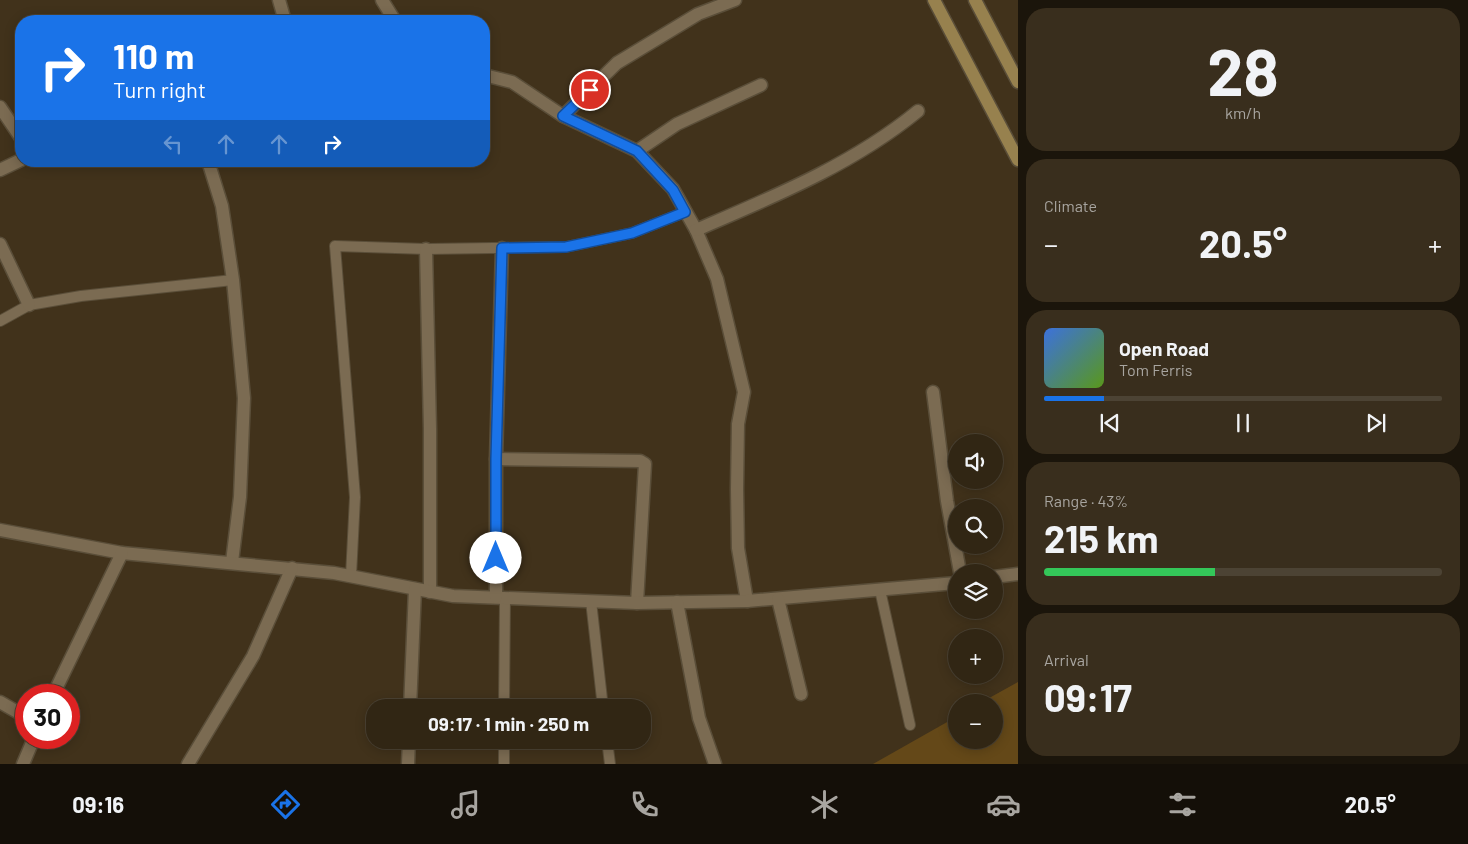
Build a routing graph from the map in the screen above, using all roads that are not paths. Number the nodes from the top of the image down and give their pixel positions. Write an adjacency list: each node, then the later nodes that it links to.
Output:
1 (279, 0): 6 (street)
2 (382, 0): 7 (street)
3 (735, 0): 13 (street)
4 (934, 0): 16 (main road)
5 (975, 0): 9 (main road)
6 (283, 15)
7 (391, 15)
8 (490, 76): 13 (street)
9 (1018, 82)
10 (761, 85): 15 (street)
11 (0, 107): 14 (street)
12 (918, 111): 21 (street)
13 (563, 116): 15 (street)
14 (15, 129)
15 (637, 151): 20 (street)
16 (1018, 160)
17 (15, 163): 19 (street)
18 (210, 167): 25 (street)
19 (0, 170)
20 (685, 212): 21 (street); 23 (lane)
21 (696, 230): 46 (street)
22 (0, 244): 26 (street)
23 (502, 248): 24 (lane); 29 (street)
24 (426, 249): 36 (lane); 41 (street)
25 (233, 280): 26 (lane); 32 (street)
26 (28, 305): 27 (lane)
27 (0, 321)
28 (933, 392): 33 (street)
29 (496, 459): 42 (street); 47 (street)
30 (0, 530): 31 (street)
31 (122, 553): 32 (street); 48 (street)
32 (232, 562): 34 (street)
33 (959, 564)
34 (292, 568): 36 (street); 62 (street)
35 (1018, 574): 37 (street)
36 (351, 576): 39 (street)
37 (1003, 576)
38 (948, 584): 40 (street)
39 (415, 589): 41 (street); 50 (street)
40 (880, 590): 43 (street); 55 (lane)
41 (430, 592): 42 (street)
42 (500, 598): 44 (street); 51 (lane)
43 (778, 599): 46 (street); 49 (street)
44 (591, 601): 47 (street); 52 (lane)
45 (677, 602): 46 (street); 47 (street); 65 (street)
46 (747, 602)
47 (638, 603)
48 (58, 684)
49 (801, 694)
50 (410, 699)
51 (504, 699)
52 (602, 699)
53 (0, 702): 54 (street)
54 (15, 711)
55 (910, 725)
56 (29, 749): 61 (street)
57 (408, 749): 60 (street)
58 (504, 749): 63 (lane)
59 (608, 749): 64 (lane)
60 (406, 763)
61 (23, 764)
62 (188, 764)
63 (504, 764)
64 (610, 764)
65 (715, 764)

